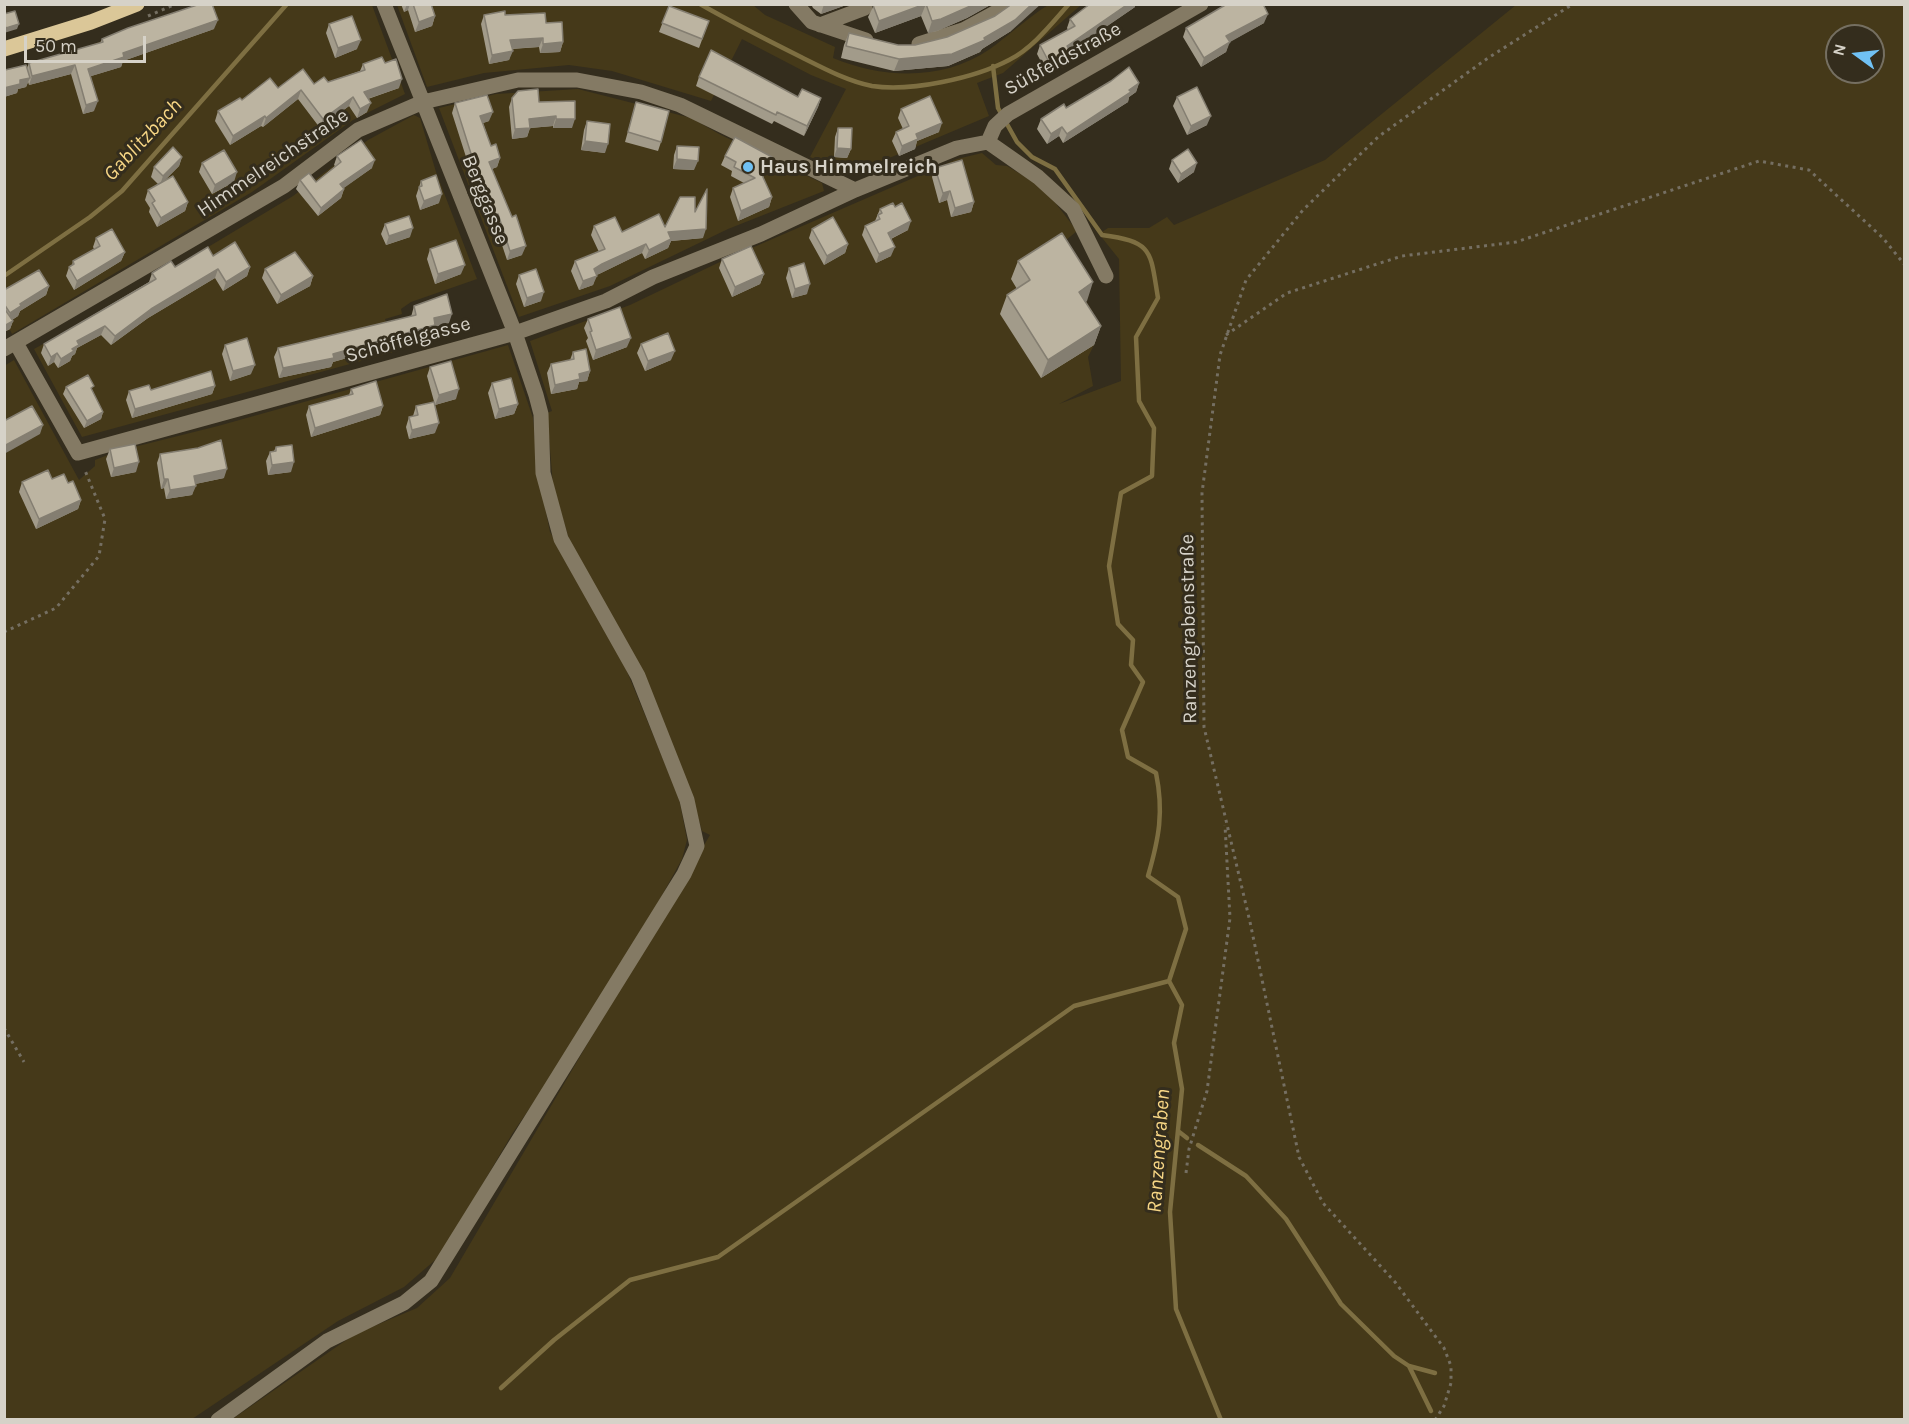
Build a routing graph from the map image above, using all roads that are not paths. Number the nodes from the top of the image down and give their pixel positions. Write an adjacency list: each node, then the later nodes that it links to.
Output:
1 (137, 4): 10 (main road)
2 (384, 4): 11 (street, Berggasse)
3 (796, 4): 7 (street)
4 (1011, 4): 9 (street)
5 (1201, 4): 12 (street, Süßfeldstraße)
6 (865, 8): 7 (street)
7 (820, 25): 8 (street)
8 (885, 45)
9 (906, 47)
10 (4, 49)
11 (423, 102): 13 (street, Himmelreichstraße); 15 (street, Berggasse); 16 (street, Himmelreichstraße)
12 (988, 141): 13 (street); 14 (street)
13 (855, 190): 15 (street, Schöffelgasse)
14 (1106, 276)
15 (515, 333): 16 (street, Schöffelgasse); 17 (street, Berggasse)
16 (10, 346)
17 (218, 1419)

